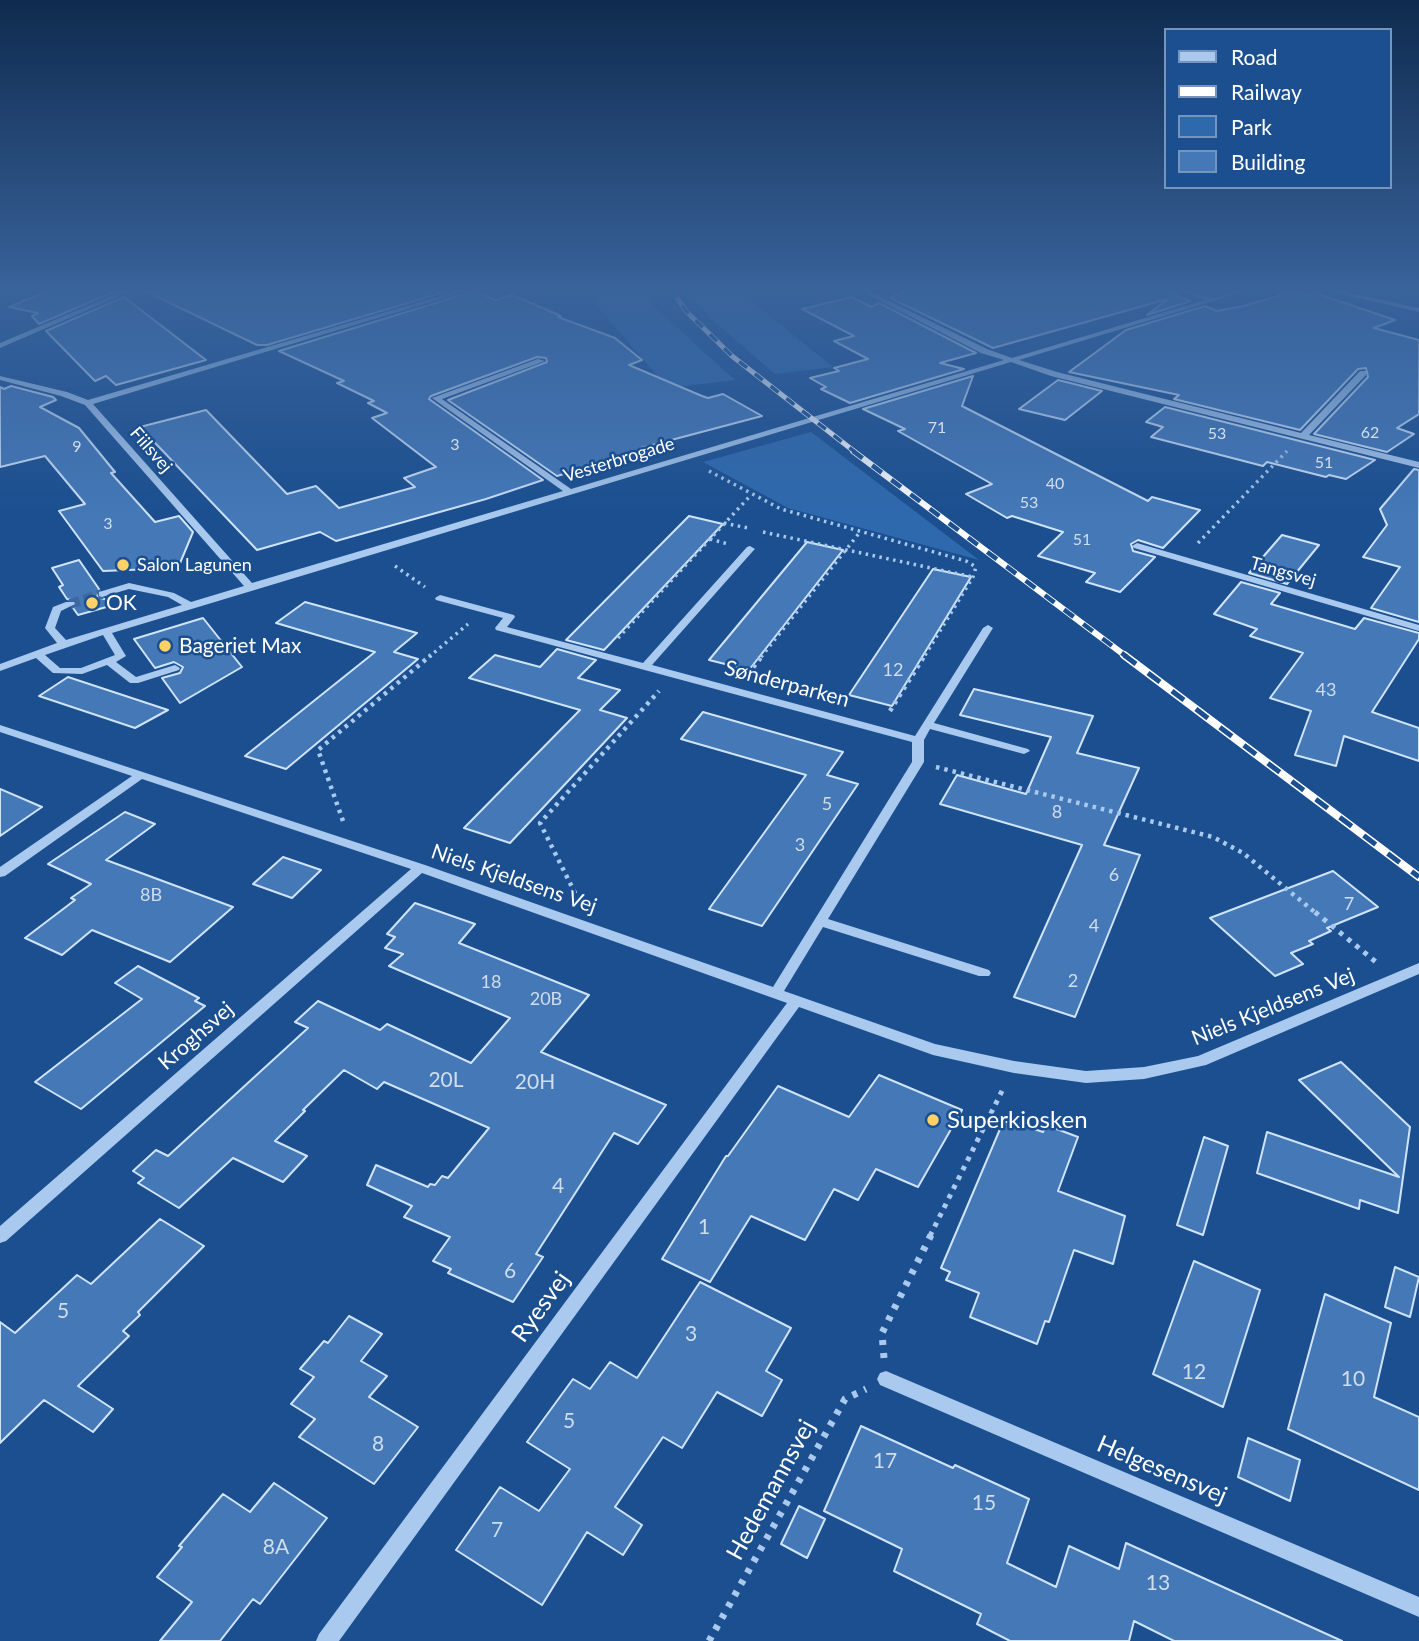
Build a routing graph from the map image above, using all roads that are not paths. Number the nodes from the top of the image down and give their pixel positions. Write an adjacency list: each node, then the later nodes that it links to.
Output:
1 (211, 366): 7 (street)
2 (528, 366): 10 (street)
3 (991, 366): 10 (street, Vesterbrogade)
4 (1028, 366): 8 (street)
5 (1363, 373): 8 (street)
6 (0, 378): 7 (street)
7 (88, 402): 13 (street, Fiilsvej)
8 (1303, 436): 9 (street)
9 (1419, 465)
10 (570, 492): 13 (street, Vesterbrogade)
11 (1137, 546): 19 (street, Tangsvej)
12 (750, 549): 24 (street)
13 (250, 586): 17 (street, Vesterbrogade)
14 (102, 594): 17 (street)
15 (440, 598): 24 (street, Sønderparken)
16 (70, 604): 21 (street)
17 (190, 605): 20 (street, Vesterbrogade)
18 (988, 628): 27 (street)
19 (1419, 628)
20 (106, 631): 21 (street, Vesterbrogade); 23 (street)
21 (64, 644): 22 (street, Vesterbrogade)
22 (38, 654): 23 (street); 25 (street, Vesterbrogade)
23 (108, 661): 26 (street)
24 (645, 667): 29 (street, Sønderparken)
25 (0, 668)
26 (175, 668)
27 (927, 725): 29 (street); 30 (street)
28 (0, 728): 31 (street, Niels Kjeldsens Vej)
29 (918, 740): 34 (street)
30 (1024, 751)
31 (142, 774): 32 (street, Niels Kjeldsens Vej); 33 (street)
32 (420, 867): 37 (street, Niels Kjeldsens Vej); 39 (street, Kroghsvej)
33 (0, 873)
34 (820, 921): 36 (street); 37 (street)
35 (1419, 968): 38 (street, Niels Kjeldsens Vej)
36 (984, 974)
37 (776, 993): 38 (street, Niels Kjeldsens Vej)
38 (795, 1002): 42 (street, Ryesvej)
39 (0, 1236)
40 (886, 1378): 41 (street, Helgesensvej)
41 (1419, 1607)
42 (326, 1641)

